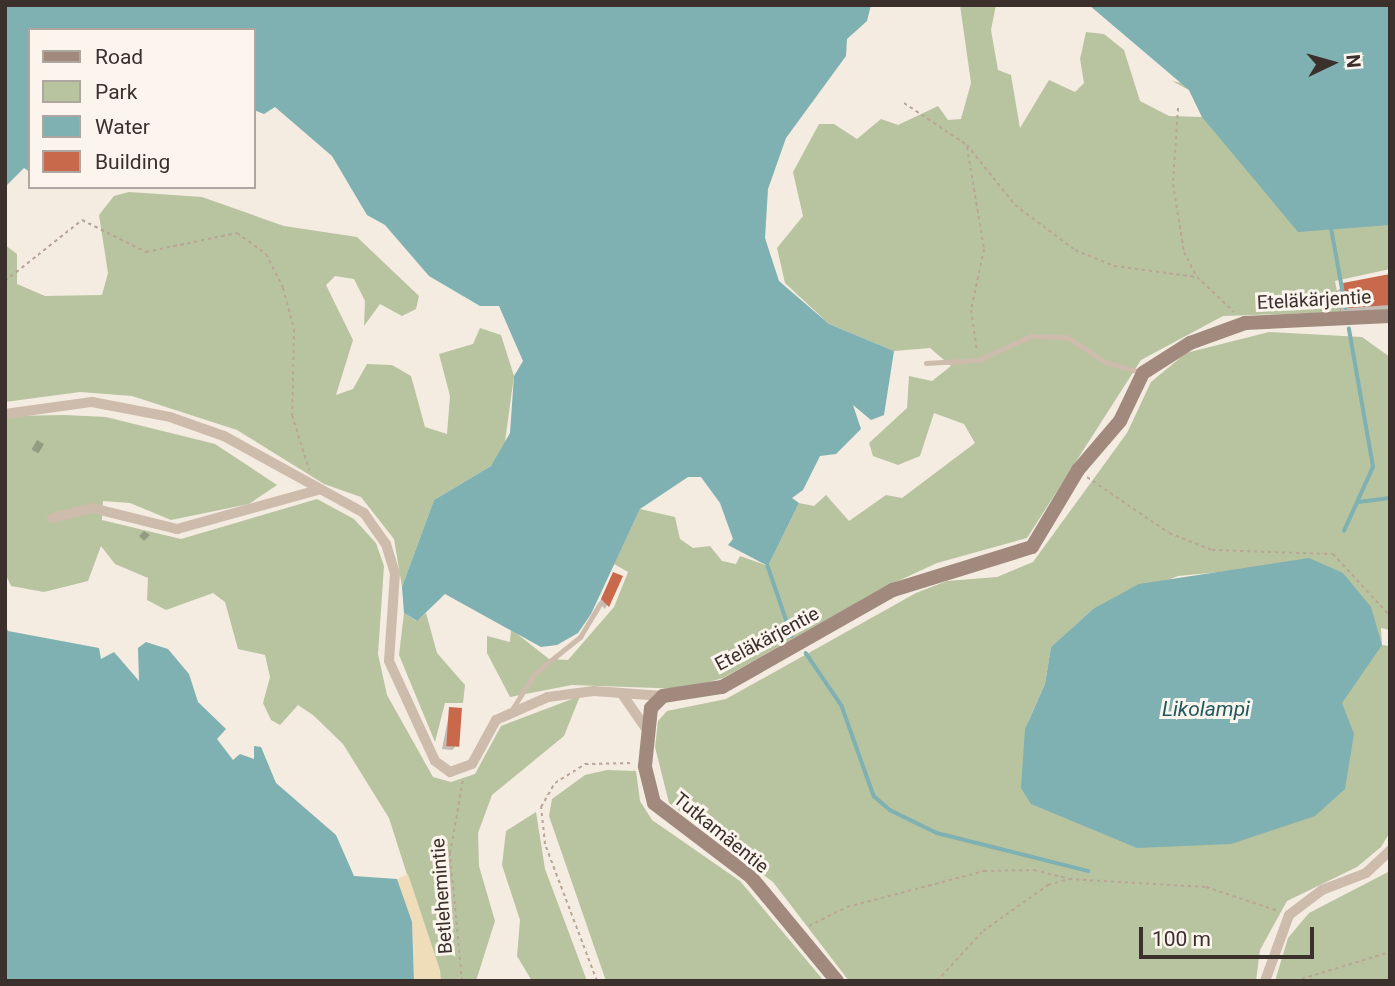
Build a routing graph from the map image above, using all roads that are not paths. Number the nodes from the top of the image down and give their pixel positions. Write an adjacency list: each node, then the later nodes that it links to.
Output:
1 (1390, 316): 3 (street, Eteläkärjentie)
2 (926, 363): 3 (lane)
3 (1143, 373): 9 (street, Eteläkärjentie)
4 (5, 414): 5 (street)
5 (317, 490): 6 (street); 10 (street, Eteläkärjentie)
6 (52, 517)
7 (600, 604): 10 (lane)
8 (622, 694): 9 (street, Eteläkärjentie); 10 (street, Eteläkärjentie); 11 (street)
9 (663, 696): 11 (street)
10 (511, 711)
11 (645, 727): 13 (street, Tutkamäentie)
12 (1390, 851): 14 (street)
13 (837, 981)
14 (1265, 981)

